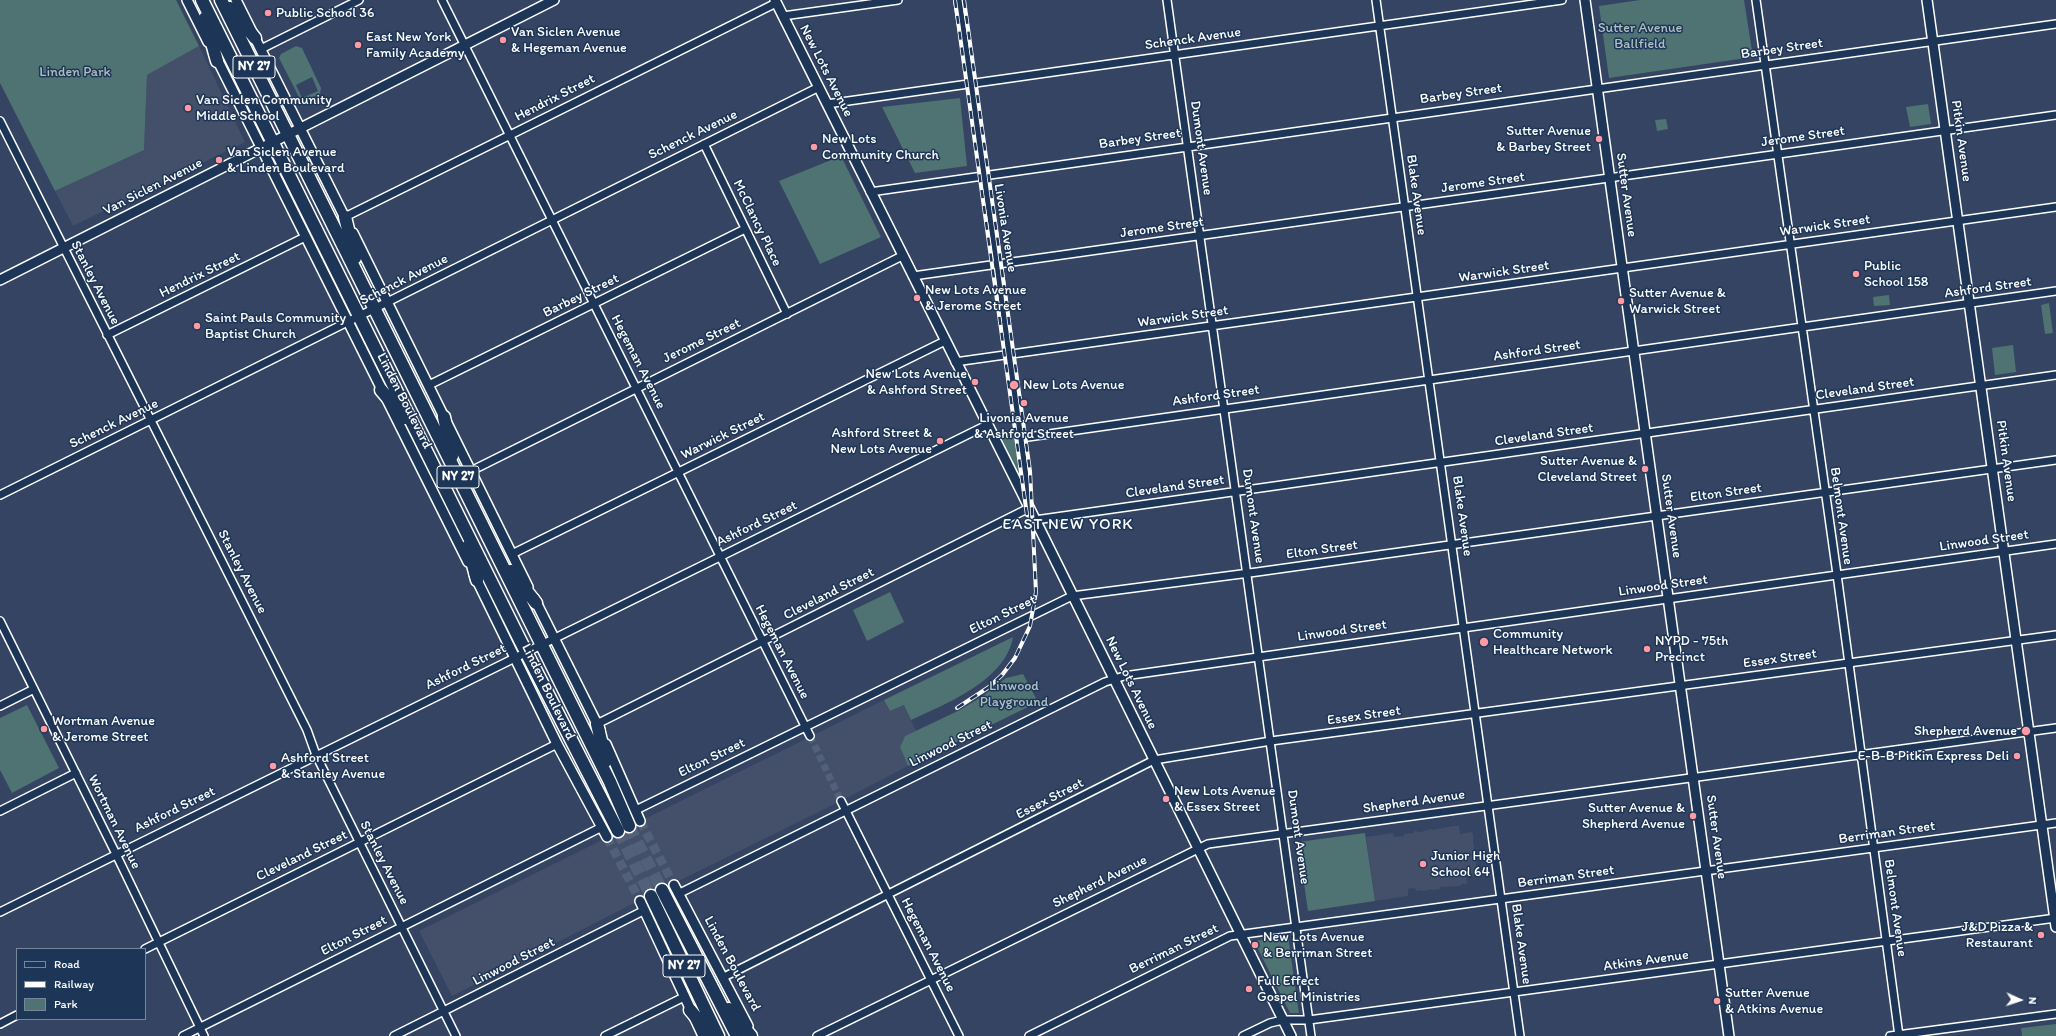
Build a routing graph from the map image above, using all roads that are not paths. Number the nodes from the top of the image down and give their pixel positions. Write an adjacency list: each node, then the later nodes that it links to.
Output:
1 (187, 0): 25 (street, Linden Boulevard)
2 (201, 0): 25 (highway); 38 (highway, Linden Boulevard / NY 27)
3 (222, 0): 20 (highway); 36 (highway, Linden Boulevard / NY 27)
4 (236, 0): 20 (street, Linden Boulevard)
5 (359, 0): 23 (street)
6 (442, 0): 22 (street, Hegeman Avenue)
7 (554, 0): 22 (street, Van Siclen Avenue)
8 (898, 0): 17 (street)
9 (958, 0): 27 (street, Livonia Avenue)
10 (1167, 0): 24 (street, Dumont Avenue)
11 (1376, 0): 19 (street, Blake Avenue)
12 (1562, 0): 19 (street, Schenck Avenue)
13 (1585, 0): 29 (street, Sutter Avenue)
14 (1756, 0): 26 (street, Belmont Avenue)
15 (1927, 0): 21 (street, Pitkin Avenue)
16 (775, 1): 17 (street, New Lots Avenue); 37 (street, Hendrix Street)
17 (783, 16): 28 (street, New Lots Avenue)
18 (2056, 24): 21 (street, Barbey Street)
19 (1380, 26): 24 (street, Schenck Avenue); 32 (street, Blake Avenue)
20 (255, 38): 23 (street, Linden Boulevard)
21 (1933, 41): 26 (street, Barbey Street); 35 (street, Pitkin Avenue)
22 (464, 44): 34 (street, Van Siclen Avenue); 37 (street, Hegeman Avenue)
23 (261, 49): 34 (street, Linden Boulevard)
24 (1175, 54): 27 (street, Schenck Avenue); 40 (street, Dumont Avenue)
25 (217, 60): 41 (street, Linden Boulevard)
26 (1765, 65): 29 (street, Barbey Street); 42 (street, Belmont Avenue)
27 (970, 84): 30 (street, Schenck Avenue); 43 (street, Livonia Avenue)
28 (819, 87): 30 (street, New Lots Avenue); 39 (street, Schenck Avenue)
29 (1597, 88): 32 (street, Barbey Street); 44 (street, Sutter Avenue)
30 (827, 104): 45 (street, New Lots Avenue)
31 (2056, 115): 35 (street, Jerome Street)
32 (1392, 117): 40 (street, Barbey Street); 46 (street, Blake Avenue)
33 (0, 121): 55 (street, Stanley Avenue)
34 (300, 128): 36 (street, Van Siclen Avenue); 48 (street, Linden Boulevard)
35 (1946, 131): 42 (street, Jerome Street); 50 (street, Pitkin Avenue)
36 (288, 134): 38 (street, Van Siclen Avenue); 61 (highway, Linden Boulevard / NY 27)
37 (510, 135): 48 (street, Hendrix Street); 49 (street, Hegeman Avenue)
38 (273, 142): 41 (street, Van Siclen Avenue); 69 (highway, Linden Boulevard / NY 27)
39 (704, 144): 49 (street, Schenck Avenue); 51 (street, McClancy Place)
40 (1188, 146): 43 (street, Barbey Street); 52 (street, Dumont Avenue)
41 (261, 148): 53 (street, Linden Boulevard); 55 (street, Van Siclen Avenue)
42 (1778, 154): 44 (street, Jerome Street); 54 (street, Belmont Avenue)
43 (984, 174): 45 (street, Barbey Street); 57 (street, Livonia Avenue)
44 (1610, 178): 46 (street, Jerome Street); 58 (street, Sutter Avenue)
45 (870, 192): 56 (street, New Lots Avenue)
46 (1405, 207): 52 (street, Jerome Street); 63 (street, Blake Avenue)
47 (2056, 207): 50 (street, Warwick Street)
48 (345, 217): 61 (highway); 64 (street, Linden Boulevard)
49 (552, 220): 64 (street, Schenck Avenue); 66 (street, Hegeman Avenue)
50 (1958, 221): 54 (street, Warwick Street); 65 (street, Pitkin Avenue)
51 (745, 228): 66 (street, Barbey Street); 68 (street, McClancy Place)
52 (1200, 236): 57 (street, Jerome Street); 71 (street, Dumont Avenue)
53 (305, 237): 70 (street, Linden Boulevard); 73 (street, Hendrix Street)
54 (1790, 244): 58 (street, Warwick Street); 72 (street, Belmont Avenue)
55 (63, 248): 60 (street, Van Siclen Avenue); 73 (street, Stanley Avenue)
56 (902, 256): 59 (street, New Lots Avenue); 68 (street, Jerome Street)
57 (998, 264): 59 (street, Jerome Street); 76 (street, Livonia Avenue)
58 (1622, 268): 63 (street, Warwick Street); 75 (street, Sutter Avenue)
59 (913, 276): 74 (street, New Lots Avenue)
60 (0, 280)
61 (360, 280): 67 (highway, Linden Boulevard / NY 27)
62 (2056, 291): 65 (street, Ashford Street)
63 (1418, 297): 71 (street, Warwick Street); 79 (street, Blake Avenue)
64 (388, 302): 67 (street, Schenck Avenue); 80 (street, Linden Boulevard)
65 (1970, 303): 72 (street, Ashford Street); 81 (street, Pitkin Avenue)
66 (594, 304): 80 (street, Barbey Street); 82 (street, Hegeman Avenue)
67 (375, 309): 69 (street, Schenck Avenue); 96 (highway, Linden Boulevard / NY 27)
68 (787, 314): 82 (street, Jerome Street)
69 (360, 316): 70 (street, Schenck Avenue); 89 (highway, Linden Boulevard / NY 27)
70 (347, 323): 83 (street, Linden Boulevard); 87 (street, Schenck Avenue)
71 (1213, 326): 76 (street, Warwick Street); 84 (street, Dumont Avenue)
72 (1801, 328): 75 (street, Ashford Street); 85 (street, Belmont Avenue)
73 (107, 335): 87 (street, Stanley Avenue)
74 (944, 341): 77 (street, New Lots Avenue); 97 (street, Warwick Street)
75 (1634, 351): 79 (street, Ashford Street); 90 (street, Sutter Avenue)
76 (1010, 355): 77 (street, Warwick Street); 91 (street, Livonia Avenue)
77 (955, 362): 88 (street, New Lots Avenue)
78 (2056, 375): 81 (street, Cleveland Street)
79 (1429, 379): 84 (street, Ashford Street); 93 (street, Blake Avenue)
80 (428, 385): 86 (street, Linden Boulevard)
81 (1982, 386): 85 (street, Cleveland Street); 94 (street, Pitkin Avenue)
82 (636, 388): 95 (street, Jerome Street); 97 (street, Hegeman Avenue)
83 (382, 390): 89 (highway); 113 (street, Linden Boulevard)
84 (1224, 408): 91 (street, Ashford Street); 98 (street, Dumont Avenue)
85 (1813, 409): 90 (street, Cleveland Street); 99 (street, Belmont Avenue)
86 (444, 417): 95 (street, Linden Boulevard); 96 (highway)
87 (151, 420): 100 (street, Schenck Avenue); 140 (street, Stanley Avenue)
88 (986, 425): 101 (street, New Lots Avenue); 110 (street, Ashford Street)
89 (418, 433): 104 (highway, Linden Boulevard / NY 27)
90 (1646, 433): 93 (street, Cleveland Street); 102 (street, Sutter Avenue)
91 (1021, 438): 101 (street, Livonia Avenue)
92 (2056, 460): 94 (street, Elton Street)
93 (1441, 462): 98 (street, Cleveland Street); 106 (street, Blake Avenue)
94 (1993, 468): 99 (street, Elton Street); 108 (street, Pitkin Avenue)
95 (471, 471): 109 (street, Linden Boulevard)
96 (456, 472): 107 (highway, Linden Boulevard / NY 27)
97 (678, 473): 109 (street, Warwick Street); 110 (street, Hegeman Avenue)
98 (1236, 491): 103 (street, Cleveland Street); 111 (street, Dumont Avenue)
99 (1825, 492): 102 (street, Elton Street); 112 (street, Belmont Avenue)
100 (0, 495)
101 (1029, 508): 103 (street, New Lots Avenue); 122 (street, Cleveland Street)
102 (1657, 516): 106 (street, Elton Street); 115 (street, Sutter Avenue)
103 (1035, 520): 114 (street, New Lots Avenue)
104 (462, 521): 113 (highway); 124 (highway, Linden Boulevard / NY 27)
105 (2056, 544): 108 (street, Linwood Street)
106 (1453, 545): 111 (street, Elton Street); 118 (street, Blake Avenue)
107 (495, 550): 116 (highway); 123 (highway, Linden Boulevard / NY 27)
108 (2005, 551): 112 (street, Linwood Street); 121 (street, Pitkin Avenue)
109 (512, 554): 116 (street, Linden Boulevard)
110 (720, 557): 120 (street, Ashford Street); 122 (street, Hegeman Avenue)
111 (1248, 573): 114 (street, Elton Street); 125 (street, Dumont Avenue)
112 (1837, 575): 115 (street, Linwood Street); 127 (street, Belmont Avenue)
113 (477, 580): 126 (street, Linden Boulevard)
114 (1072, 596): 128 (street, New Lots Avenue); 134 (street, Elton Street)
115 (1669, 598): 118 (street, Linwood Street); 129 (street, Sutter Avenue)
116 (536, 603): 120 (street, Linden Boulevard)
117 (0, 621): 130 (street, Wortman Avenue)
118 (1464, 627): 125 (street, Linwood Street); 132 (street, Blake Avenue)
119 (2056, 635): 121 (street, Essex Street)
120 (554, 639): 123 (street, Ashford Street); 133 (street, Linden Boulevard)
121 (2017, 640): 127 (street, Essex Street); 136 (street, Pitkin Avenue)
122 (762, 642): 133 (street, Cleveland Street); 134 (street, Hegeman Avenue)
123 (542, 645): 124 (street, Ashford Street); 145 (highway, Linden Boulevard / NY 27)
124 (527, 652): 126 (street, Ashford Street); 155 (highway, Linden Boulevard / NY 27)
125 (1260, 656): 128 (street, Linwood Street); 138 (street, Dumont Avenue)
126 (515, 658): 139 (street, Linden Boulevard); 140 (street, Ashford Street)
127 (1848, 663): 129 (street, Essex Street); 141 (street, Belmont Avenue)
128 (1114, 679): 142 (street, New Lots Avenue); 149 (street, Linwood Street)
129 (1681, 686): 132 (street, Essex Street); 144 (street, Sutter Avenue)
130 (34, 689): 131 (street); 143 (street, Wortman Avenue)
131 (0, 706)
132 (1476, 713): 138 (street, Essex Street); 147 (street, Blake Avenue)
133 (597, 724): 145 (highway); 148 (street, Linden Boulevard)
134 (805, 726): 137 (street, Hegeman Avenue); 148 (street, Elton Street)
135 (2056, 728): 136 (street, Shepherd Avenue)
136 (2030, 732): 141 (street, Shepherd Avenue); 153 (street, Pitkin Avenue)
137 (810, 736)
138 (1272, 741): 142 (street, Essex Street); 156 (street, Dumont Avenue)
139 (557, 744): 154 (street, Linden Boulevard); 158 (street, Cleveland Street)
140 (316, 755): 158 (street, Stanley Avenue); 161 (street, Ashford Street)
141 (1861, 755): 144 (street, Shepherd Avenue); 160 (street, Belmont Avenue)
142 (1154, 760): 159 (street, New Lots Avenue); 166 (street, Essex Street)
143 (76, 773): 150 (street); 161 (street, Wortman Avenue)
144 (1694, 777): 147 (street, Shepherd Avenue); 162 (street, Sutter Avenue)
145 (610, 782): 151 (highway, Linden Boulevard / NY 27)
146 (841, 801): 149 (street, Hegeman Avenue)
147 (1489, 805): 156 (street, Shepherd Avenue); 168 (street, Blake Avenue)
148 (636, 810): 151 (street, Linden Boulevard)
149 (846, 810): 165 (street, Linwood Street); 166 (street, Hegeman Avenue)
150 (0, 811)
151 (635, 823)
152 (2056, 823): 153 (street, Berriman Street)
153 (2042, 825): 160 (street, Berriman Street); 171 (street, Pitkin Avenue)
154 (602, 827): 157 (street, Linden Boulevard); 173 (street, Elton Street)
155 (618, 831)
156 (1284, 833): 159 (street, Shepherd Avenue); 172 (street, Dumont Avenue)
157 (607, 837)
158 (359, 842): 173 (street, Stanley Avenue); 176 (street, Cleveland Street)
159 (1197, 848): 174 (street, New Lots Avenue); 180 (street, Shepherd Avenue)
160 (1873, 848): 162 (street, Berriman Street); 175 (street, Belmont Avenue)
161 (116, 854): 170 (street, Ashford Street); 176 (street, Wortman Avenue)
162 (1706, 871): 168 (street, Berriman Street); 178 (street, Sutter Avenue)
163 (674, 885): 165 (street, Linden Boulevard)
164 (662, 890): 181 (highway, Linden Boulevard / NY 27)
165 (678, 894): 179 (street, Linden Boulevard)
166 (888, 895): 179 (street, Essex Street); 180 (street, Hegeman Avenue)
167 (645, 898): 169 (street); 200 (highway, NY 27)
168 (1502, 899): 172 (street, Berriman Street); 182 (street, Blake Avenue)
169 (645, 910): 183 (street); 185 (street, Linwood Street)
170 (0, 912)
171 (2056, 921): 175 (street, Atkins Avenue)
172 (1297, 926): 174 (street, Berriman Street); 189 (street, Dumont Avenue)
173 (402, 927): 185 (street, Stanley Avenue); 191 (street, Elton Street)
174 (1240, 935): 188 (street, New Lots Avenue); 205 (street, Berriman Street)
175 (1886, 941): 178 (street, Atkins Avenue); 192 (street, Belmont Avenue)
176 (158, 943): 177 (street, Cleveland Street); 191 (street, Wortman Avenue)
177 (146, 949)
178 (1719, 964): 182 (street, Atkins Avenue); 210 (street, Sutter Avenue)
179 (722, 978): 202 (street, Linden Boulevard)
180 (930, 980): 203 (street, Shepherd Avenue); 204 (street, Hegeman Avenue)
181 (714, 990): 201 (highway, Linden Boulevard / NY 27); 202 (highway)
182 (1514, 992): 189 (street, Atkins Avenue); 209 (street, Blake Avenue)
183 (684, 997): 184 (street); 197 (street)
184 (690, 1010): 198 (street); 199 (highway)
185 (444, 1011): 195 (street, Linwood Street); 196 (street, Stanley Avenue)
186 (2056, 1014): 192 (street)
187 (16, 1016): 190 (street)
188 (1283, 1020): 189 (street, Atkins Avenue); 206 (street, Atkins Avenue); 207 (street, New Lots Avenue)
189 (1309, 1020): 208 (street, Dumont Avenue)
190 (0, 1024)
191 (200, 1028): 193 (street, Elton Street); 194 (street, Wortman Avenue)
192 (1899, 1035): 211 (street)
193 (183, 1036)
194 (204, 1036)
195 (394, 1036)
196 (456, 1036)
197 (605, 1036)
198 (703, 1036)
199 (712, 1036)
200 (718, 1036)
201 (737, 1036)
202 (752, 1036)
203 (817, 1036)
204 (958, 1036)
205 (1029, 1036)
206 (1243, 1036)
207 (1291, 1036)
208 (1312, 1036)
209 (1520, 1036)
210 (1729, 1036)
211 (1890, 1036)

